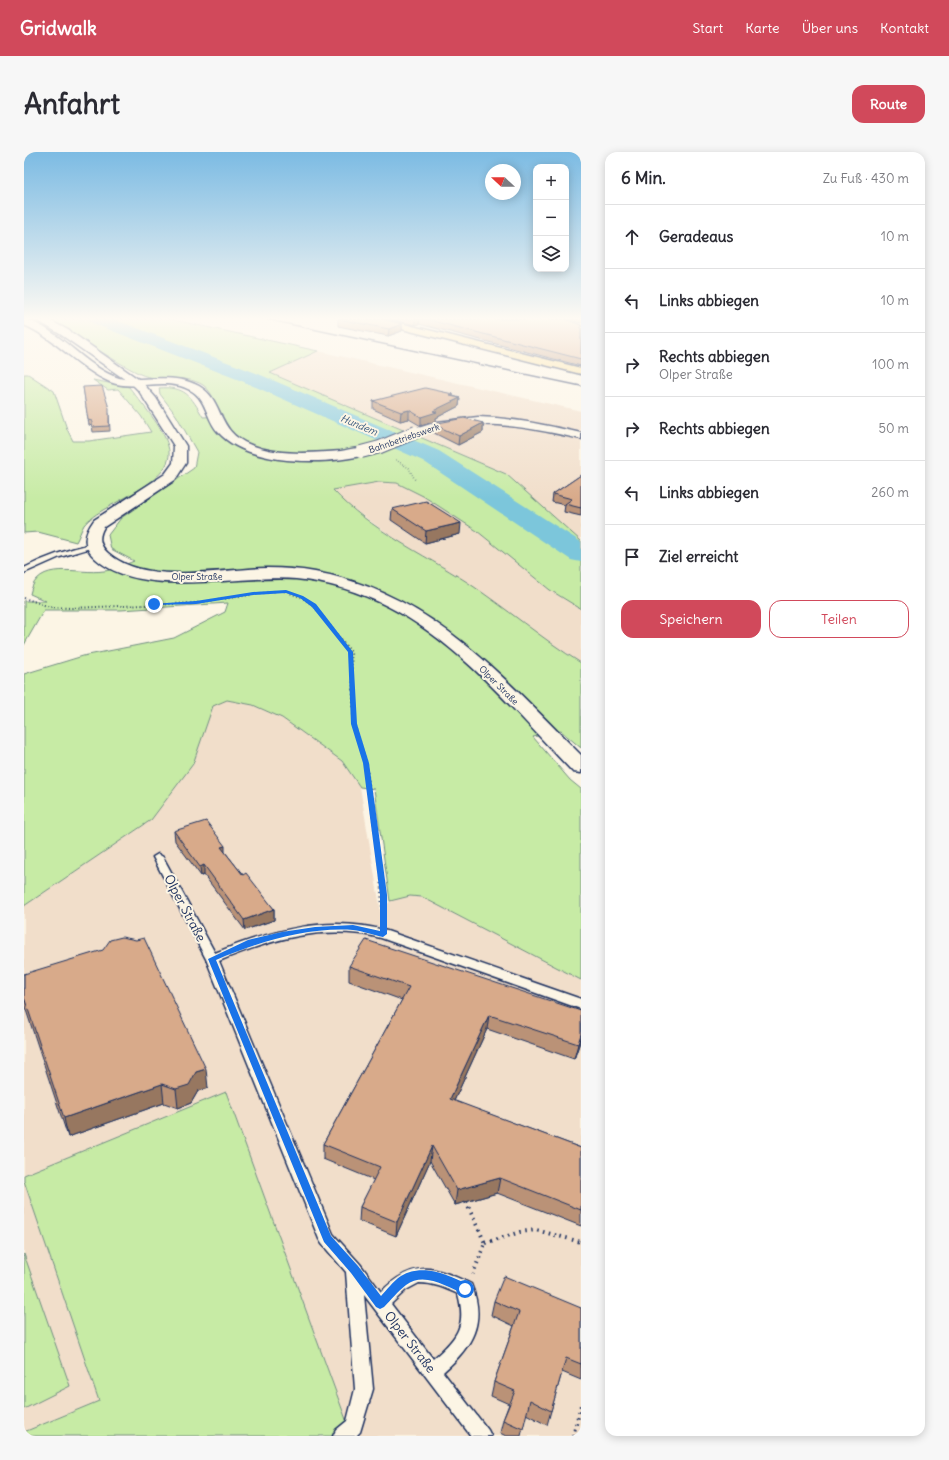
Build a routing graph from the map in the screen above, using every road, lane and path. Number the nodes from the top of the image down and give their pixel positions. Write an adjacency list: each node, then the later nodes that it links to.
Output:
1 (112, 379): 3 (street, Bahnbetriebswerk)
2 (131, 379): 3 (main road)
3 (137, 383): 4 (street, Bahnbetriebswerk, bridge); 5 (main road)
4 (581, 436)
5 (92, 546): 6 (lane); 9 (main road, Olper Straße)
6 (27, 570): 7 (lane)
7 (24, 580)
8 (24, 598): 11 (path)
9 (581, 767)
10 (158, 857): 12 (lane, Olper Straße)
11 (383, 934): 12 (lane); 13 (lane)
12 (212, 959): 17 (lane, Olper Straße)
13 (581, 1004)
14 (466, 1202): 16 (path)
15 (581, 1242): 16 (path)
16 (485, 1243): 18 (path)
17 (354, 1270): 19 (lane, Olper Straße); 22 (lane)
18 (475, 1271)
19 (380, 1304): 20 (lane, Olper Straße); 20 (lane)
20 (433, 1370): 23 (lane, Olper Straße)
21 (581, 1406): 24 (path)
22 (342, 1436)
23 (482, 1436)
24 (573, 1436)

